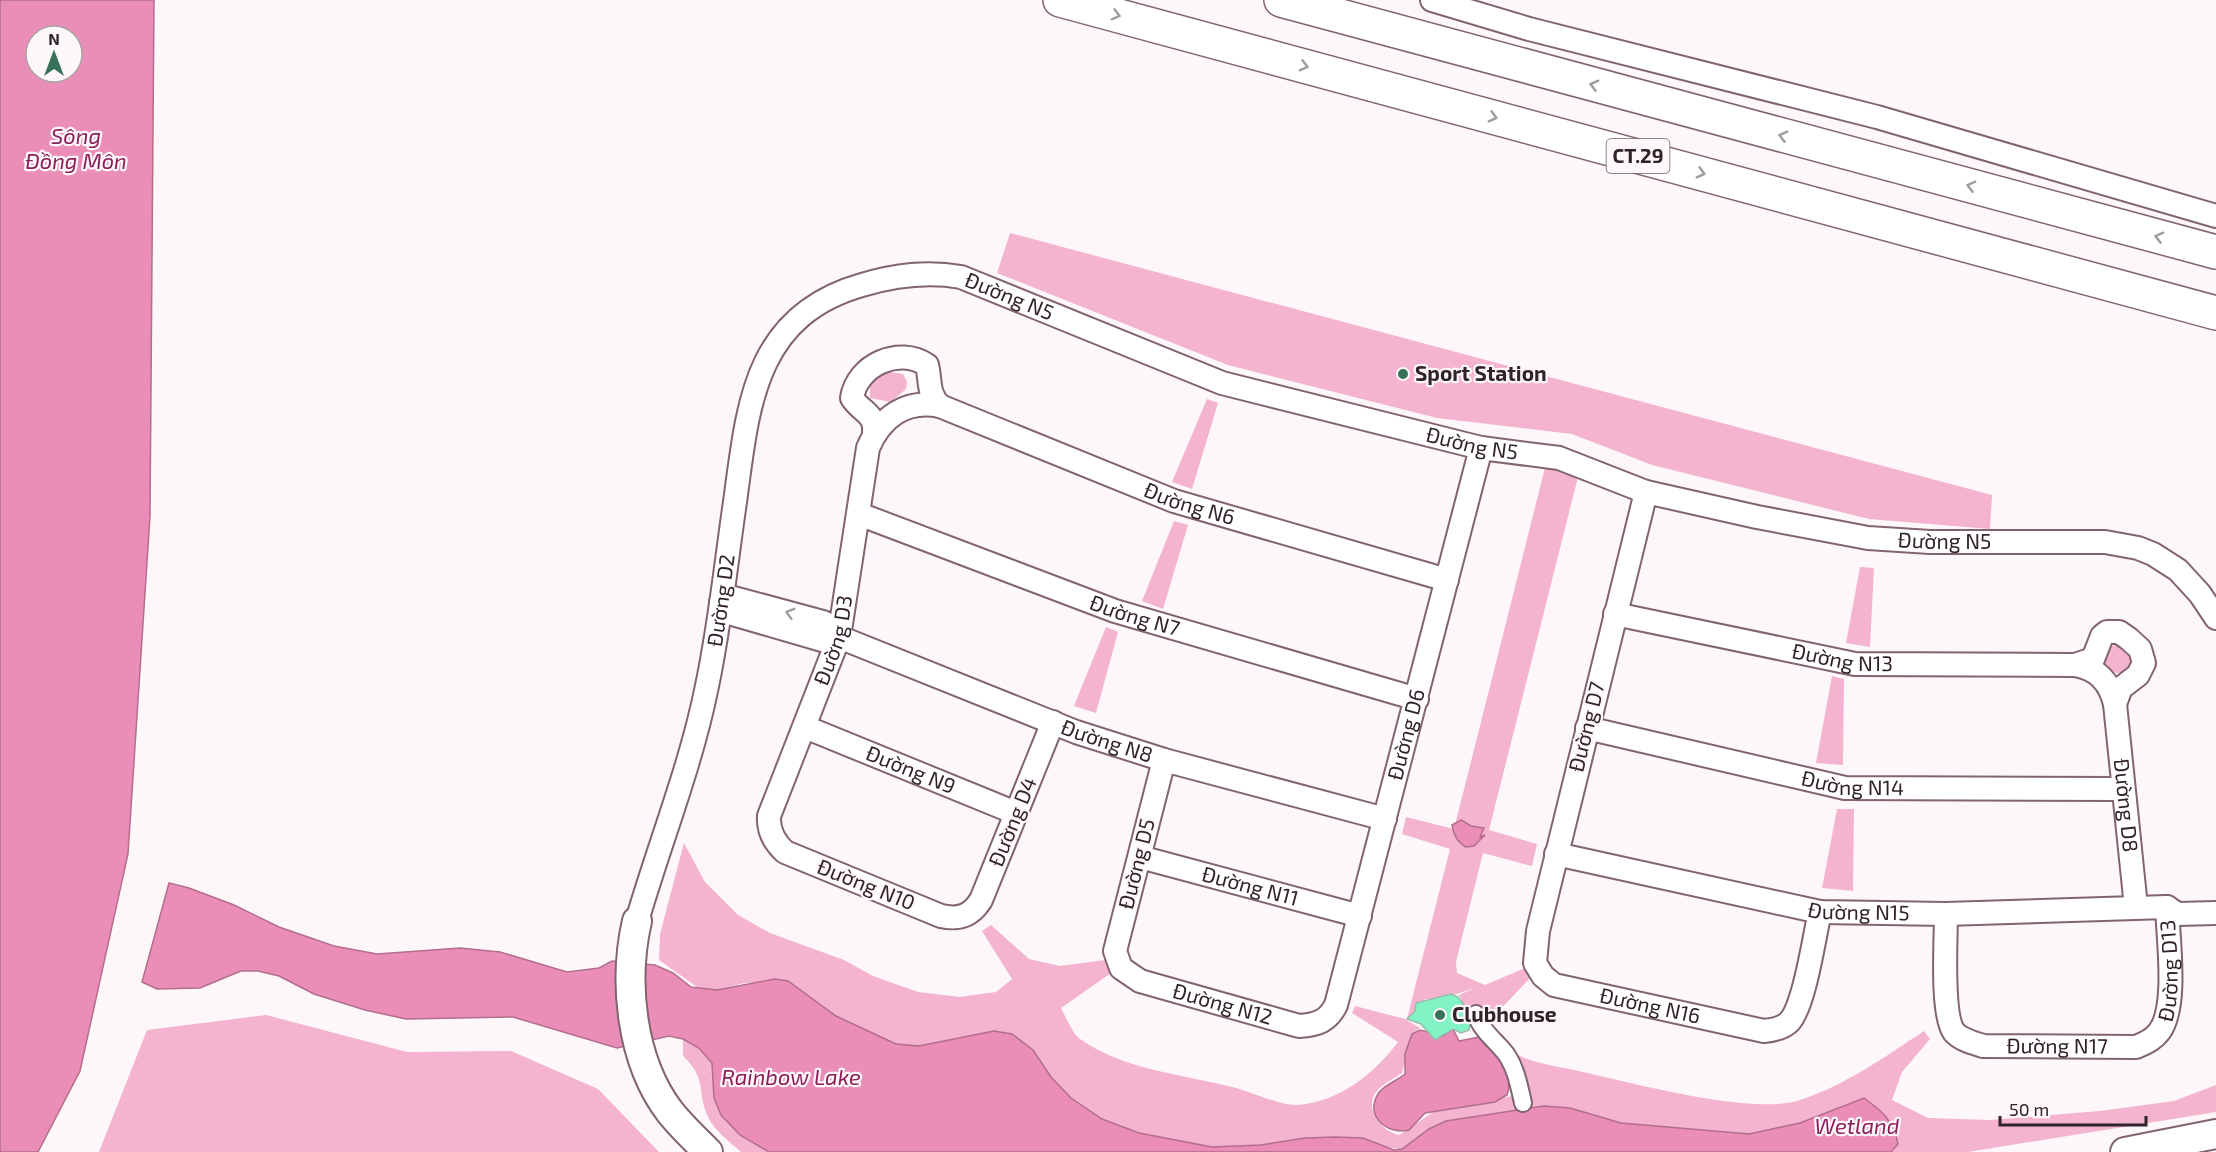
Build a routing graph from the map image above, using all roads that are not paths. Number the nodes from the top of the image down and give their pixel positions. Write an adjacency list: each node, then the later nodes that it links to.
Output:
1 (1060, 0): 7 (highway, CT.29, one-way to 7)
2 (1281, 0): 5 (highway, one-way to 2)
3 (1432, 0): 4 (street)
4 (2216, 216)
5 (2216, 252)
6 (825, 299): 10 (street, Đường N5); 14 (street, Đường D2)
7 (2216, 313)
8 (940, 406): 9 (street, Đường N6); 9 (street); 13 (street, Đường N6)
9 (874, 434): 12 (street, Đường D3)
10 (1481, 448): 11 (street, Đường N5); 13 (street, Đường D6)
11 (1646, 492): 15 (street, Đường D7); 16 (street, Đường N5)
12 (859, 514): 17 (street, Đường D3); 19 (street, Đường N7)
13 (1447, 580): 19 (street, Đường D6)
14 (721, 603): 17 (street, Đường N8, one-way to 14); 39 (street, Đường D2)
15 (1615, 614): 18 (street, Đường N13); 23 (street, Đường D7)
16 (2216, 618)
17 (839, 637): 21 (street, Đường N8); 22 (street, Đường D3)
18 (2075, 665): 20 (street, Đường N13); 20 (street)
19 (1417, 699): 27 (street, Đường D6)
20 (2115, 704): 25 (street, Đường D8)
21 (1053, 722): 24 (street, Đường N8); 26 (street, Đường D4)
22 (805, 727): 26 (street, Đường N9); 28 (street, Đường D3)
23 (1587, 728): 25 (street, Đường N14); 29 (street, Đường D7)
24 (1164, 760): 27 (street, Đường N8); 30 (street, Đường D5)
25 (2122, 789): 33 (street, Đường D8)
26 (1016, 813): 37 (street, Đường D4)
27 (1385, 819): 38 (street, Đường D6)
28 (773, 838): 37 (street, Đường N10)
29 (1556, 854): 34 (street, Đường N15); 40 (street, Đường D7)
30 (1140, 857): 38 (street, Đường N11); 41 (street, Đường D5)
31 (2216, 899): 32 (street, Đường N15)
32 (2167, 907): 33 (street, Đường N15); 35 (street, Đường N15); 44 (street, Đường D13)
33 (2136, 908): 36 (street, Đường N15)
34 (1820, 912): 36 (street, Đường N15); 40 (street, Đường N16)
35 (2216, 913)
36 (1946, 914): 44 (street, Đường N17)
37 (965, 916)
38 (1360, 916): 43 (street, Đường D6)
39 (637, 921): 47 (street)
40 (1535, 963)
41 (1121, 968): 43 (street, Đường N12)
42 (1476, 1014): 45 (street)
43 (1326, 1018)
44 (2160, 1032)
45 (1523, 1103)
46 (2216, 1134): 48 (street)
47 (708, 1152)
48 (2125, 1152)

